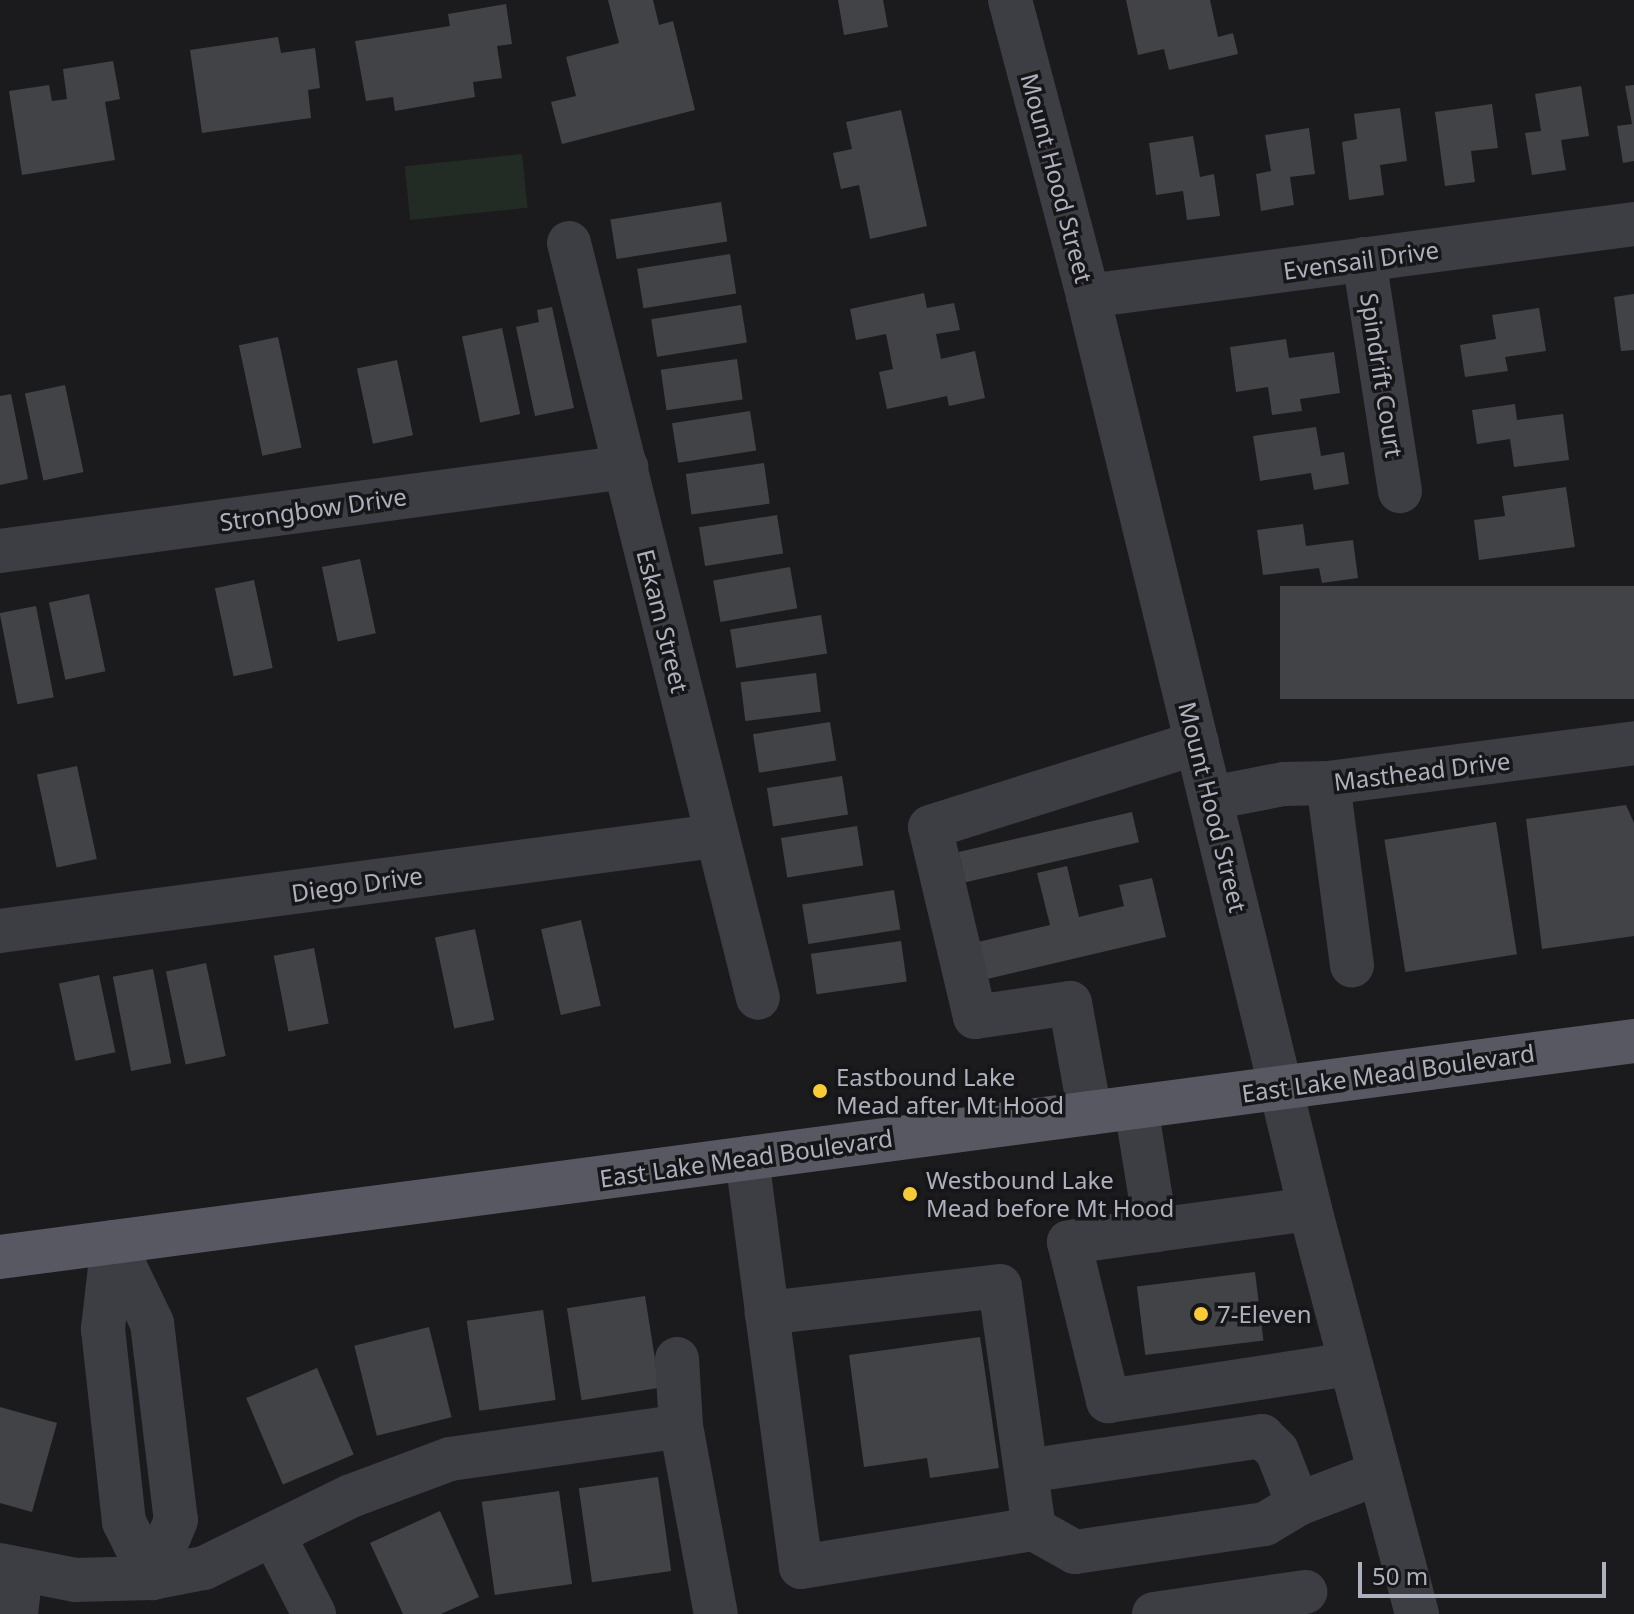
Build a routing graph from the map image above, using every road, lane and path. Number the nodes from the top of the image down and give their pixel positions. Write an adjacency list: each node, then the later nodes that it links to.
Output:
1 (1010, 0): 5 (street, Mount Hood Street)
2 (1634, 224): 4 (street, Evensail Drive)
3 (569, 243): 6 (street, Eskam Street)
4 (1364, 259): 5 (street, Evensail Drive); 7 (street, Spindrift Court)
5 (1088, 296): 9 (street, Mount Hood Street)
6 (626, 467): 8 (street, Strongbow Drive); 13 (street, Eskam Street)
7 (1400, 491)
8 (0, 551)
9 (1197, 743): 12 (street, Mount Hood Street); 20 (street)
10 (1634, 743): 11 (street, Masthead Drive)
11 (1328, 783): 12 (street, Masthead Drive); 15 (street)
12 (1211, 798): 18 (street, Mount Hood Street)
13 (715, 836): 14 (street, Diego Drive); 16 (street, Eskam Street)
14 (0, 931)
15 (1352, 965)
16 (758, 998)
17 (1634, 1041): 18 (main road, East Lake Mead Boulevard)
18 (1280, 1088): 19 (main road, East Lake Mead Boulevard); 22 (street, Mount Hood Street)
19 (1136, 1107): 20 (main road, East Lake Mead Boulevard); 23 (street)
20 (1090, 1113): 21 (main road, East Lake Mead Boulevard)
21 (747, 1158): 24 (main road, East Lake Mead Boulevard); 26 (street)
22 (1310, 1209): 23 (street); 28 (street, Mount Hood Street)
23 (1156, 1230): 28 (street)
24 (113, 1242): 25 (main road, East Lake Mead Boulevard); 32 (street); 33 (street)
25 (0, 1257)
26 (767, 1313): 30 (street); 35 (street)
27 (677, 1359): 29 (street)
28 (1349, 1364): 31 (street, Mount Hood Street)
29 (681, 1426): 36 (street); 43 (street)
30 (1026, 1471): 34 (street); 35 (street)
31 (1379, 1473): 34 (street); 44 (street, Mount Hood Street)
32 (171, 1486): 33 (street); 38 (street)
33 (122, 1494): 38 (street)
34 (1298, 1504): 35 (street)
35 (1034, 1529)
36 (274, 1536): 38 (street); 42 (street)
37 (11, 1568): 38 (street); 41 (street)
38 (152, 1578)
39 (1305, 1592): 40 (street)
40 (1169, 1613)
41 (16, 1614)
42 (314, 1614)
43 (716, 1614)
44 (1417, 1614)

